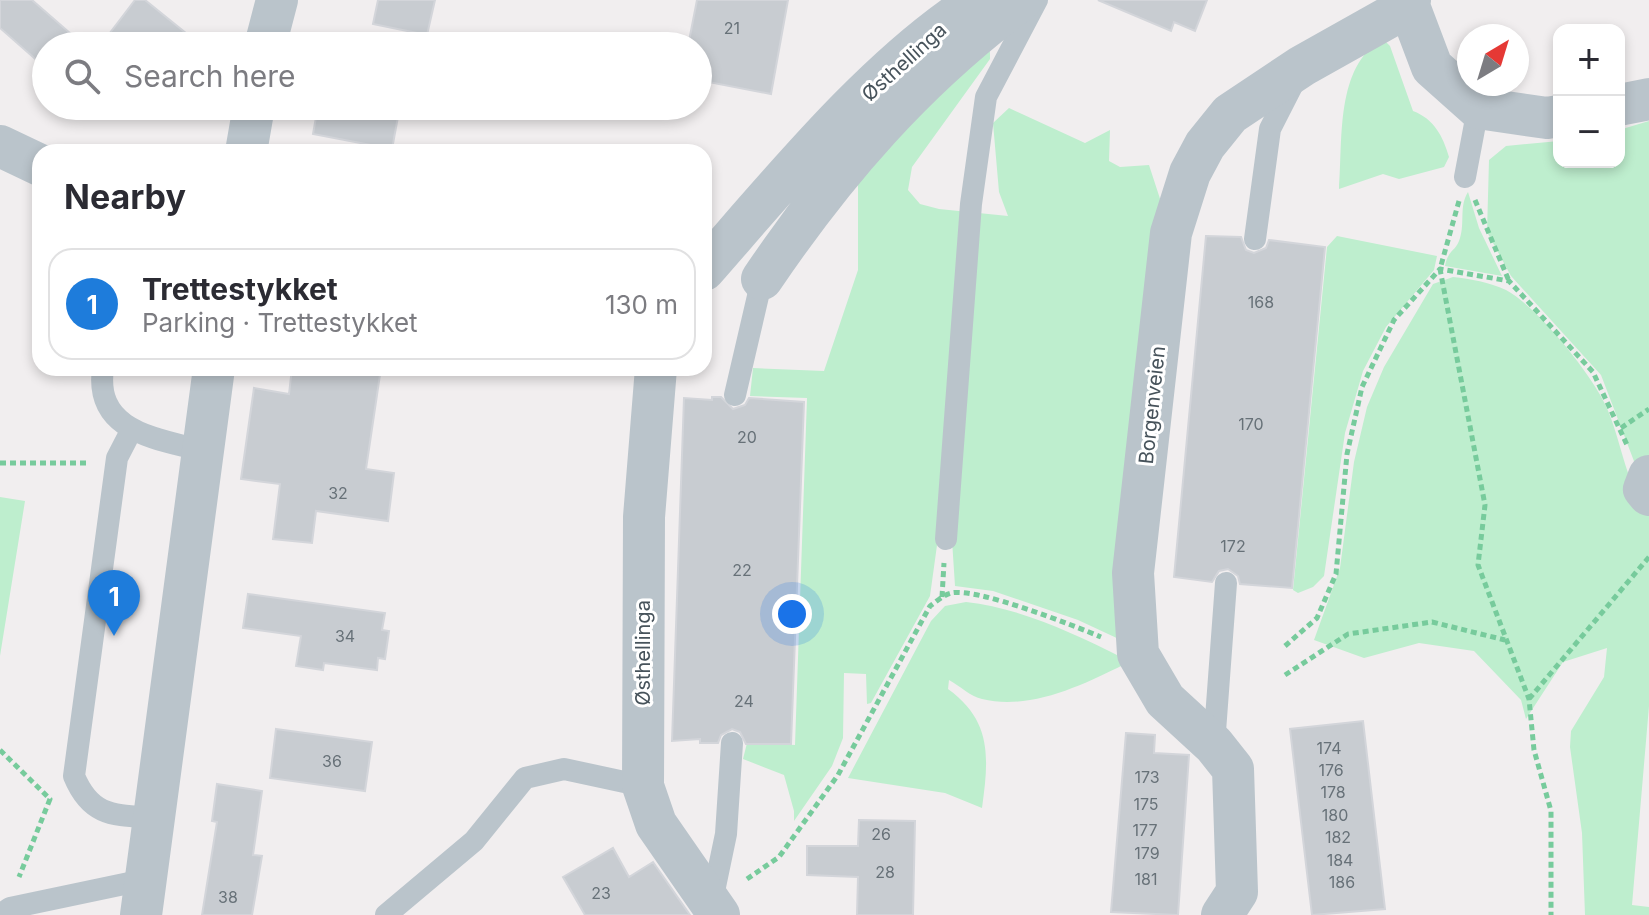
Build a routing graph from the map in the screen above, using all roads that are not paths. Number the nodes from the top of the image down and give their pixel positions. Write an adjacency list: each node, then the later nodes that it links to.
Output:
1 (277, 0): 6 (street)
2 (979, 0): 18 (street, Østhellinga)
3 (1021, 0): 19 (street, Østhellinga)
4 (1037, 0): 26 (lane)
5 (1409, 3): 7 (street, Borgenveien); 10 (street)
6 (269, 32)
7 (1302, 66): 17 (lane); 29 (street, Borgenveien)
8 (1649, 99): 9 (street)
9 (1625, 104)
10 (1478, 108): 11 (street); 16 (lane)
11 (1553, 117)
12 (252, 120): 13 (street)
13 (247, 144)
14 (0, 146): 15 (street)
15 (32, 161)
16 (1465, 177)
17 (1255, 239)
18 (712, 261)
19 (762, 279): 23 (lane)
20 (102, 376): 24 (lane)
21 (213, 376): 25 (street)
22 (655, 376): 30 (street, Østhellinga)
23 (735, 395)
24 (132, 429): 25 (lane); 31 (lane)
25 (203, 451): 31 (street)
26 (946, 539)
27 (1226, 583): 29 (lane)
28 (732, 743): 34 (lane)
29 (1214, 745): 33 (street, Borgenveien)
30 (643, 786): 34 (street, Østhellinga); 36 (lane)
31 (154, 818): 32 (street)
32 (144, 897): 35 (lane)
33 (1239, 907)
34 (716, 908)
35 (5, 912)
36 (386, 915)

